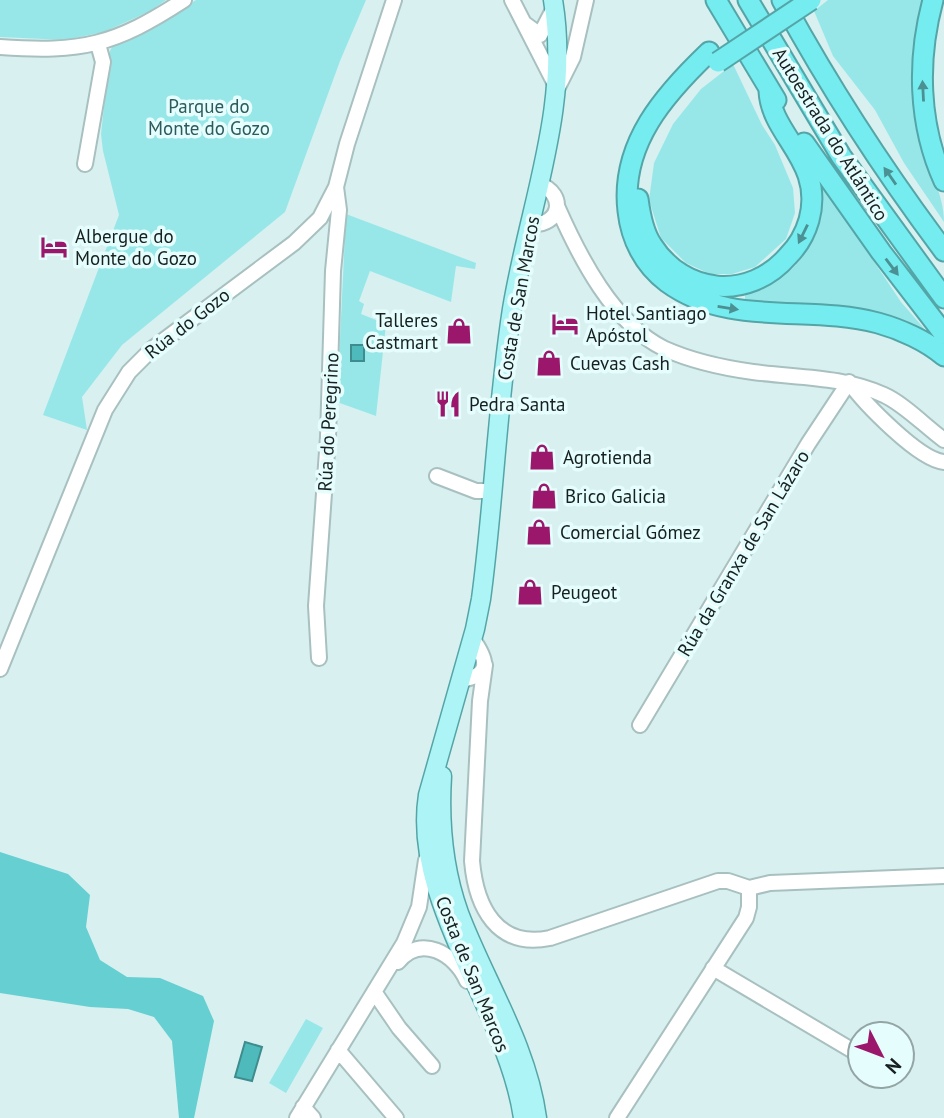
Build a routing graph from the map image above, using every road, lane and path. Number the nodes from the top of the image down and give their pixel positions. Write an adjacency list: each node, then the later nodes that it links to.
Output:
1 (184, 0): 13 (street)
2 (394, 0): 22 (street, Rúa do Gozo)
3 (512, 0): 12 (street)
4 (586, 0): 17 (street)
5 (716, 0): 18 (highway)
6 (748, 0): 28 (highway, Autoestrada do Atlántico)
7 (782, 0): 27 (highway, Autoestrada do Atlántico, one-way to 7)
8 (788, 0): 16 (highway)
9 (811, 0): 16 (highway, bridge)
10 (933, 0): 20 (highway, one-way to 10)
11 (554, 3): 12 (street); 15 (main road, Costa de San Marcos)
12 (538, 42): 15 (street); 17 (street)
13 (98, 44): 14 (street); 19 (street)
14 (0, 47)
15 (558, 47): 17 (main road, Costa de San Marcos)
16 (714, 57): 18 (highway, one-way to 16); 30 (highway, one-way to 30)
17 (557, 89): 21 (main road, Costa de San Marcos)
18 (769, 91): 29 (highway, one-way to 29)
19 (85, 164)
20 (944, 181)
21 (539, 184): 23 (street); 25 (main road, Costa de San Marcos)
22 (336, 187): 37 (street, Rúa do Peregrino); 39 (street, Rúa do Gozo)
23 (557, 206): 24 (street); 26 (street)
24 (549, 222): 25 (street); 26 (street)
25 (530, 224): 35 (main road, Costa de San Marcos)
26 (566, 229): 31 (street)
27 (944, 251)
28 (944, 298)
29 (944, 334)
30 (944, 356)
31 (849, 382): 32 (street); 33 (street); 42 (street, Rúa da Granxa de San Lázaro)
32 (944, 440)
33 (944, 463)
34 (437, 476): 35 (street)
35 (493, 491): 36 (main road, Costa de San Marcos)
36 (472, 638): 38 (street); 40 (main road, Costa de San Marcos)
37 (318, 658)
38 (485, 665): 40 (street); 41 (street, Costa de San Marcos)
39 (0, 668)
40 (466, 679): 41 (street, Costa de San Marcos); 43 (main road, Costa de San Marcos)
41 (480, 701): 46 (street, Costa de San Marcos)
42 (640, 725)
43 (443, 748): 44 (main road, Costa de San Marcos); 58 (main road, Costa de San Marcos)
44 (428, 839): 48 (street); 50 (main road, Costa de San Marcos)
45 (944, 876): 46 (street)
46 (749, 888): 47 (street)
47 (713, 968): 51 (street); 59 (street)
48 (384, 979): 49 (street); 50 (street)
49 (374, 993): 52 (street); 53 (street)
50 (497, 1028): 57 (main road, Costa de San Marcos)
51 (846, 1047)
52 (338, 1050): 54 (street); 56 (street)
53 (432, 1066)
54 (300, 1112): 55 (street)
55 (313, 1118)
56 (397, 1118)
57 (523, 1118)
58 (537, 1118)
59 (617, 1118)

